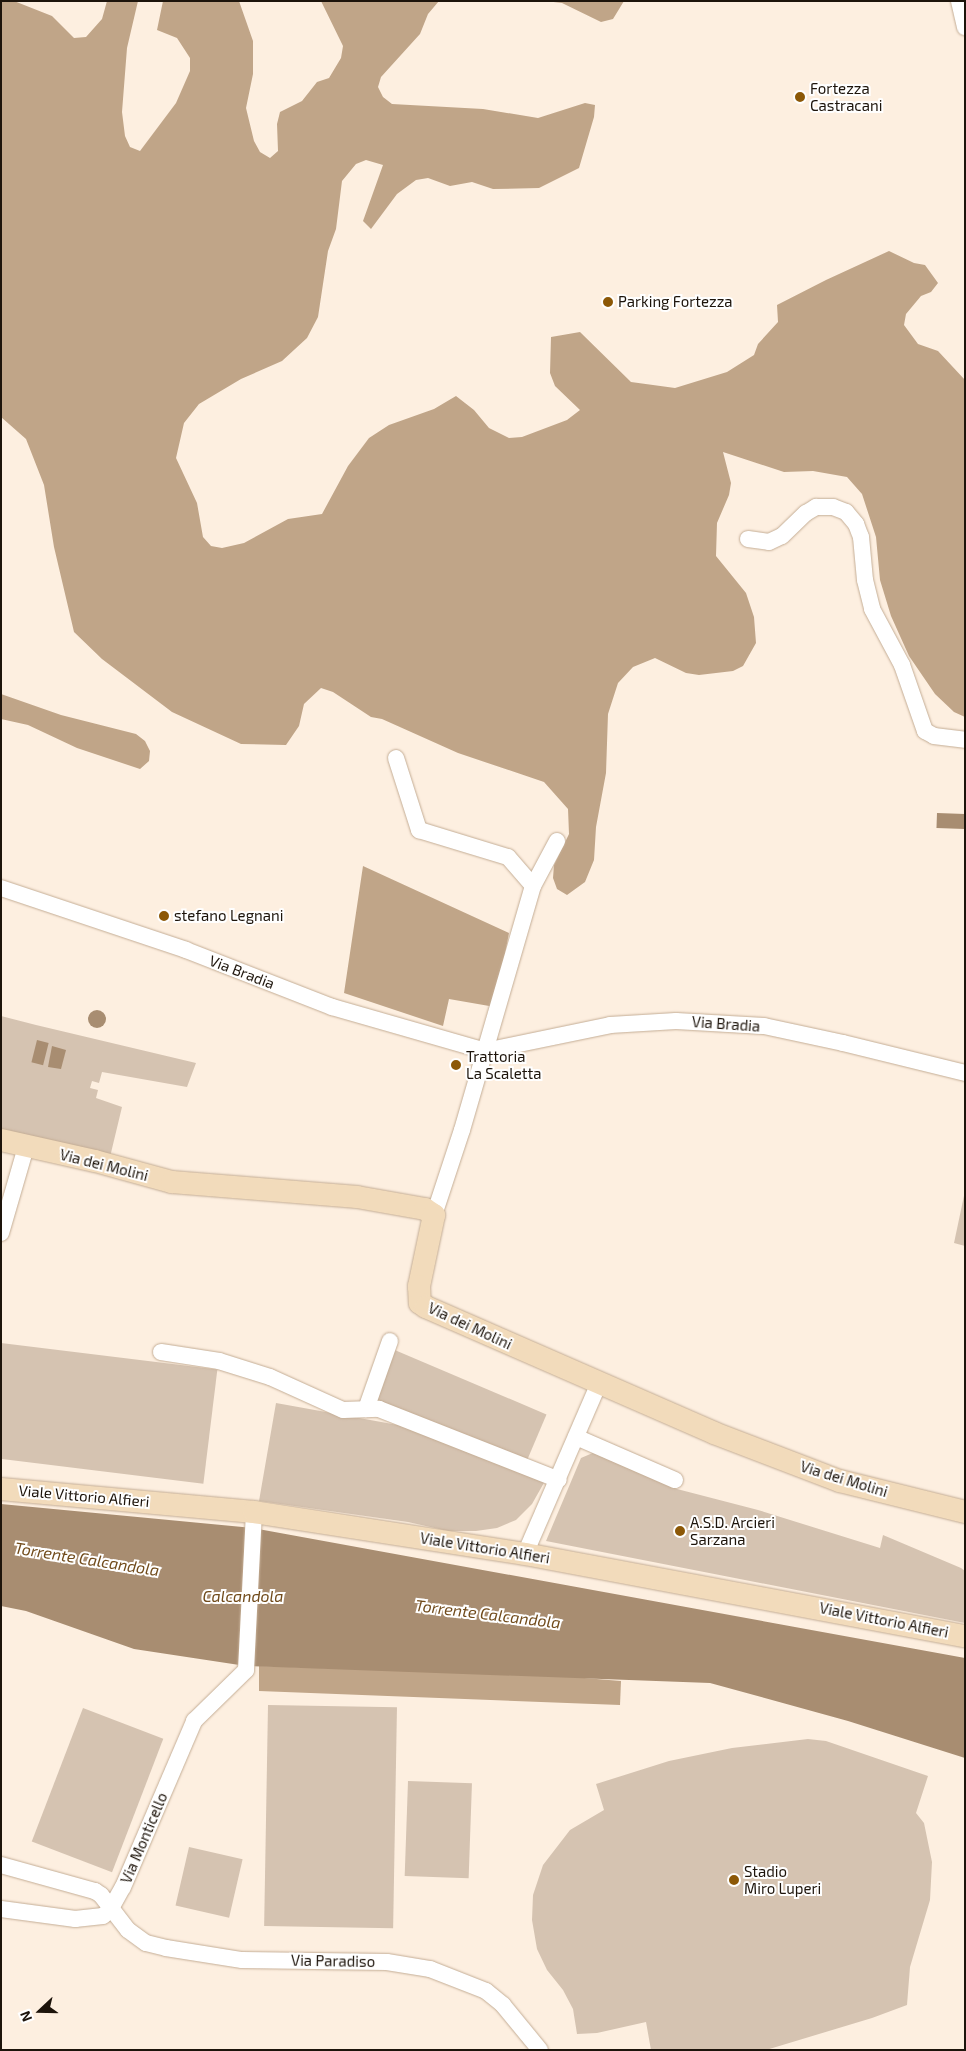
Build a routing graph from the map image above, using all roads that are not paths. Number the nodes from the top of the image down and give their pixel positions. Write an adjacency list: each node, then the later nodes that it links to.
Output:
1 (959, 1): 2 (street)
2 (965, 27)
3 (748, 539): 4 (street)
4 (965, 740)
5 (396, 758): 7 (street)
6 (557, 841): 7 (street)
7 (533, 886): 9 (street)
8 (1, 888): 9 (street, Via Bradia)
9 (485, 1051): 10 (street, Via Bradia); 13 (street)
10 (965, 1073)
11 (1, 1140): 12 (street, Via dei Molini)
12 (26, 1147): 13 (street, Via dei Molini); 14 (street)
13 (434, 1216): 17 (street, Via dei Molini)
14 (1, 1233)
15 (390, 1341): 18 (street)
16 (161, 1352): 18 (street)
17 (599, 1383): 19 (street); 24 (street, Via dei Molini)
18 (366, 1409): 20 (street)
19 (576, 1437): 20 (street); 21 (street)
20 (559, 1480): 25 (street)
21 (675, 1480)
22 (1, 1489): 23 (street, Viale Vittorio Alfieri)
23 (254, 1512): 25 (street, Viale Vittorio Alfieri); 29 (street, Via Monticello)
24 (965, 1512)
25 (525, 1554): 26 (street, Viale Vittorio Alfieri)
26 (965, 1636)
27 (1, 1865): 29 (street)
28 (1, 1909): 29 (street)
29 (110, 1910): 30 (street, Via Paradiso)
30 (540, 2050)

